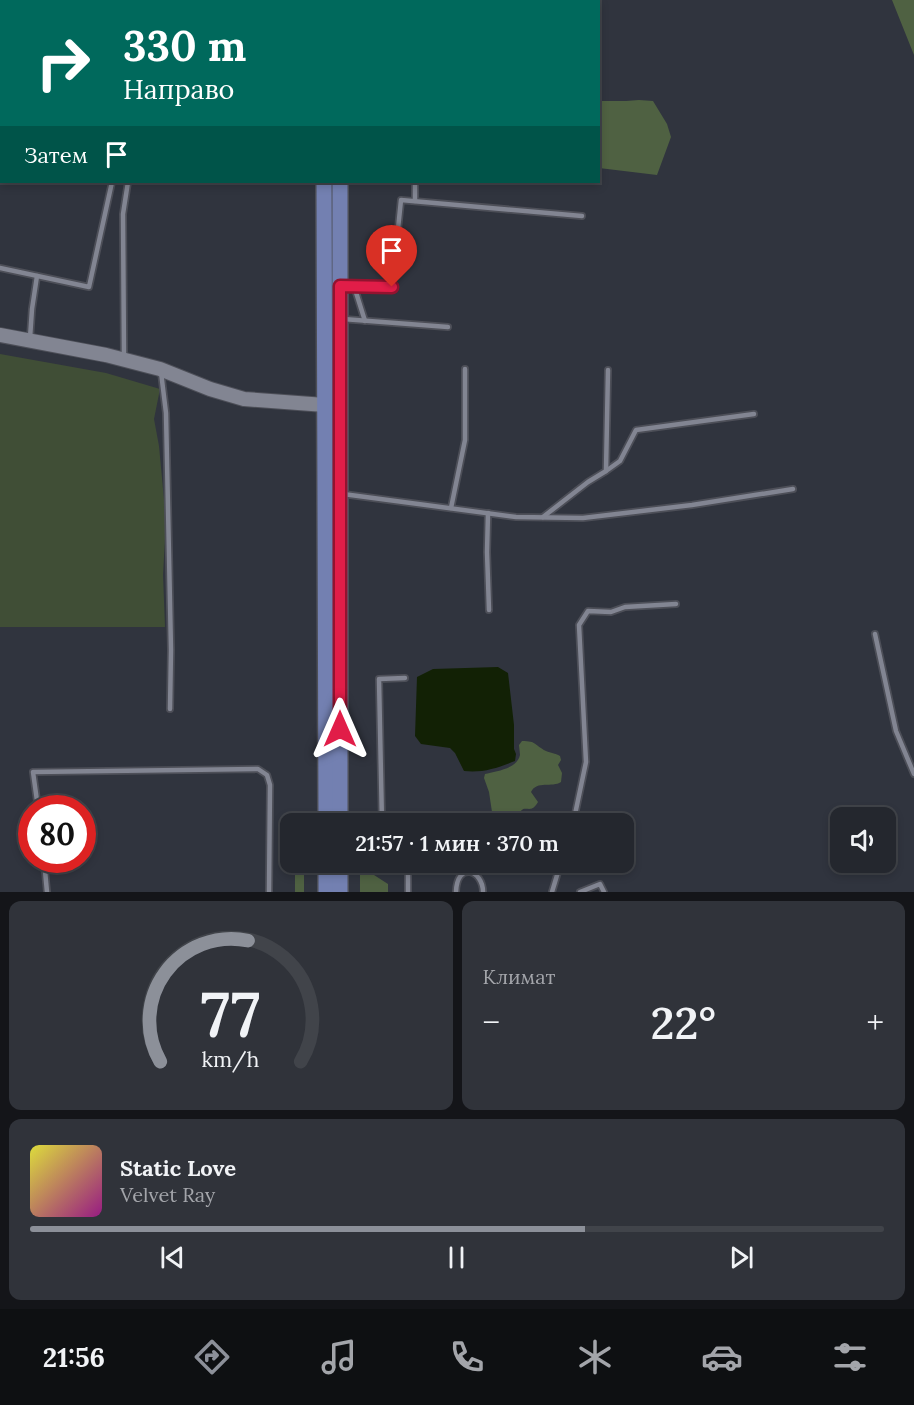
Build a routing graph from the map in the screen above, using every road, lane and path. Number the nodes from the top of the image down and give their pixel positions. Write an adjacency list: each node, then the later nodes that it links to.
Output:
1 (112, 183): 9 (lane)
2 (128, 183): 16 (lane)
3 (324, 183): 20 (highway)
4 (415, 183): 6 (lane)
5 (341, 185): 10 (highway)
6 (415, 201): 7 (lane); 10 (lane)
7 (582, 216)
8 (0, 268): 9 (lane)
9 (37, 276): 15 (lane)
10 (347, 286): 11 (highway); 12 (lane)
11 (340, 319): 12 (lane); 24 (highway)
12 (365, 321): 13 (lane)
13 (448, 327)
14 (0, 336): 15 (main road)
15 (30, 340): 16 (main road)
16 (124, 360): 17 (main road)
17 (160, 369): 20 (main road); 32 (lane)
18 (465, 369): 25 (lane)
19 (608, 370): 22 (lane)
20 (325, 405): 35 (highway)
21 (754, 414): 22 (lane)
22 (606, 471): 27 (lane)
23 (793, 489): 27 (lane)
24 (340, 493): 25 (lane); 36 (highway)
25 (451, 508): 26 (lane)
26 (488, 513): 27 (lane); 29 (lane)
27 (543, 517)
28 (676, 604): 38 (lane)
29 (489, 610)
30 (875, 634): 33 (lane)
31 (405, 678): 37 (lane)
32 (170, 709)
33 (914, 774)
34 (36, 795): 45 (lane)
35 (326, 813)
36 (340, 813)
37 (382, 813)
38 (575, 813)
39 (45, 873): 44 (lane)
40 (326, 873): 46 (highway)
41 (340, 873): 47 (highway)
42 (408, 873): 48 (lane)
43 (558, 873): 51 (lane)
44 (47, 892)
45 (269, 892)
46 (326, 892)
47 (340, 892)
48 (408, 892)
49 (456, 892): 50 (lane)
50 (483, 892)
51 (552, 892)
52 (580, 892): 53 (lane)
53 (604, 892)

